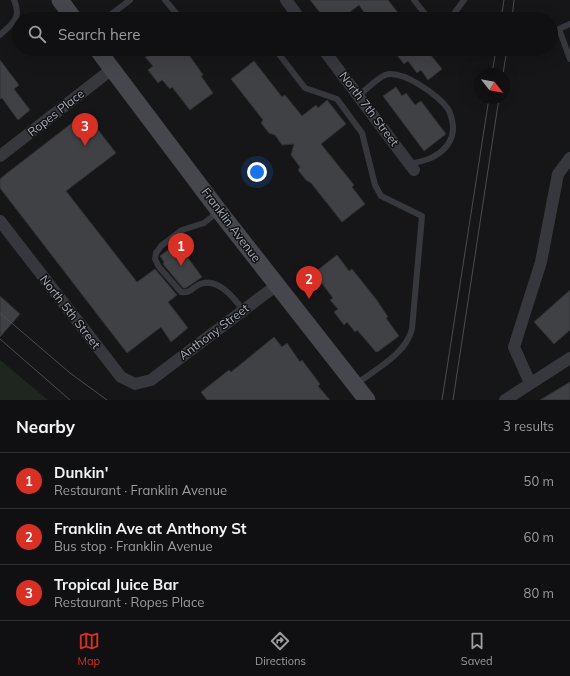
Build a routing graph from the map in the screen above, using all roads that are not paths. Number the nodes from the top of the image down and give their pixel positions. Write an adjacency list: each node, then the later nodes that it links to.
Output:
1 (14, 0): 8 (lane)
2 (60, 0): 9 (main road)
3 (130, 0): 10 (lane)
4 (165, 0): 11 (lane)
5 (286, 0): 12 (street)
6 (414, 0): 13 (lane)
7 (464, 0): 14 (lane)
8 (18, 12)
9 (69, 12)
10 (114, 12)
11 (175, 12)
12 (295, 12)
13 (423, 12)
14 (455, 12)
15 (12, 24): 17 (lane)
16 (570, 24): 21 (lane)
17 (0, 35)
18 (102, 56): 22 (main road, Franklin Avenue)
19 (280, 56): 34 (lane)
20 (328, 56): 23 (street, North 7th Street)
21 (570, 59)
22 (112, 70): 24 (street, Ropes Place); 27 (main road, Franklin Avenue)
23 (358, 96): 26 (street, North 7th Street); 26 (lane)
24 (0, 156)
25 (570, 158): 33 (street)
26 (412, 167)
27 (219, 211): 29 (main road, Franklin Avenue); 30 (lane)
28 (0, 221): 32 (street, North 5th Street)
29 (277, 285): 30 (street, Anthony Street); 34 (main road, Franklin Avenue)
30 (243, 310): 32 (street, Anthony Street)
31 (570, 358): 33 (street)
32 (151, 380)
33 (530, 383): 35 (street)
34 (355, 385): 36 (main road, Franklin Avenue)
35 (513, 398)
36 (365, 399)

